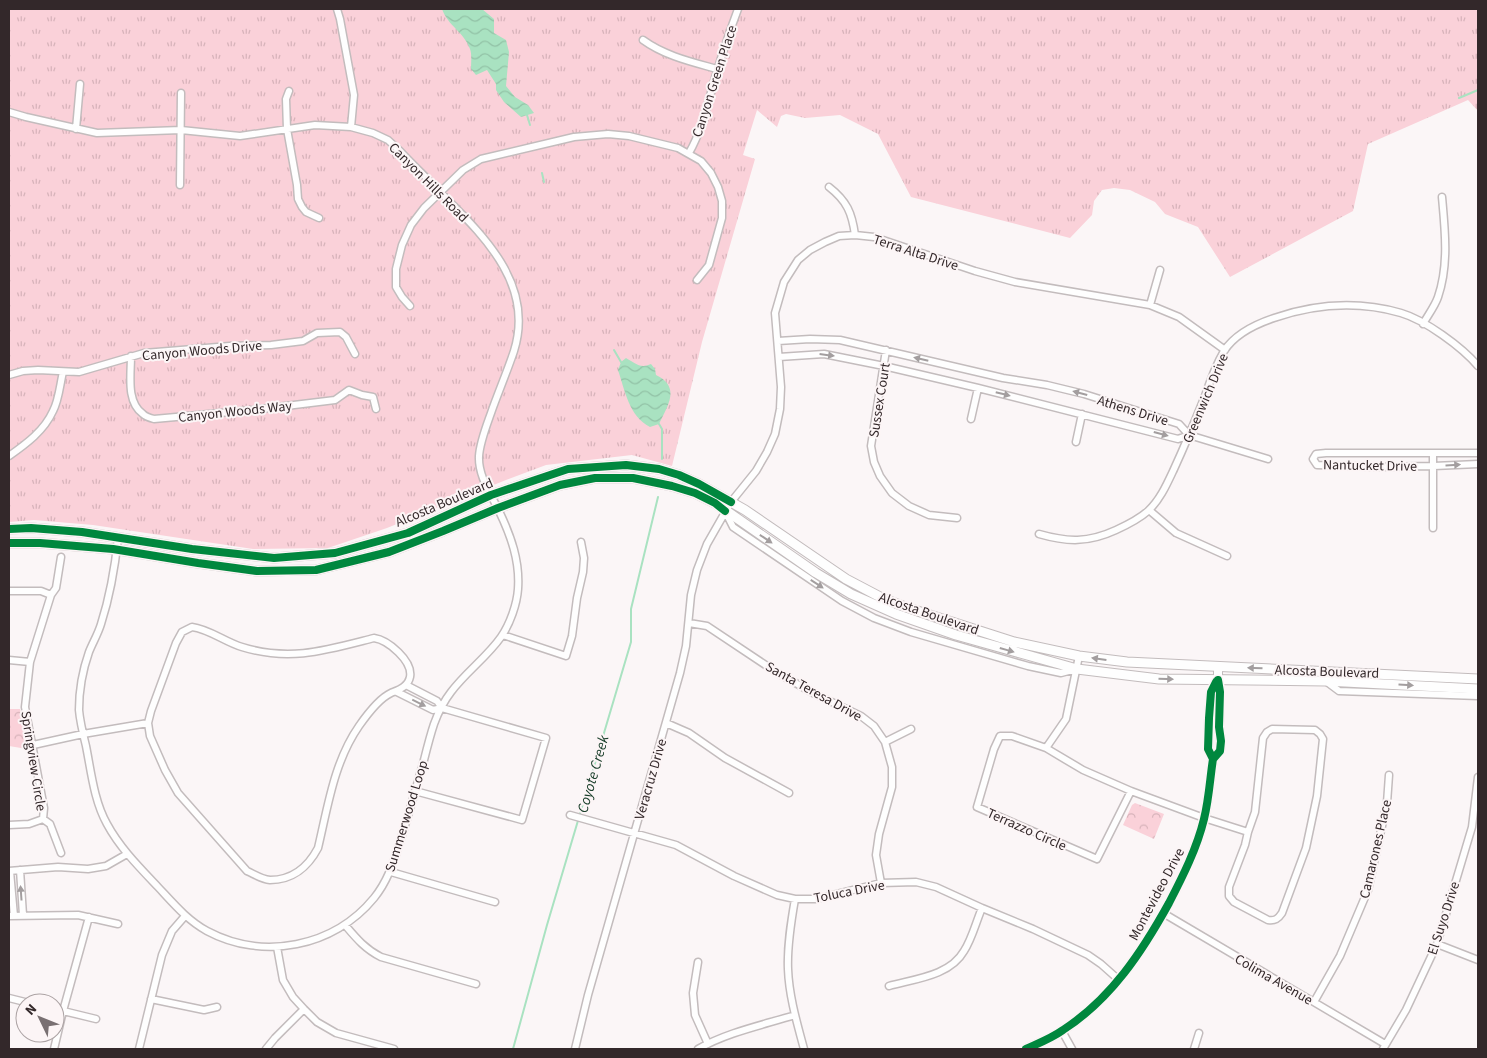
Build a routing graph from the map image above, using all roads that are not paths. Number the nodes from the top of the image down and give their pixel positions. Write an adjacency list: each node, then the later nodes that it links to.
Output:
1 (337, 9): 9 (street)
2 (738, 9): 4 (street, Canyon Green Place)
3 (643, 40): 4 (street)
4 (717, 69): 13 (street, Canyon Green Place)
5 (80, 84): 10 (street)
6 (289, 91): 11 (street)
7 (181, 93): 12 (street)
8 (9, 112): 10 (street, Canyon Hills Road)
9 (351, 127): 11 (street, Canyon Hills Road); 16 (street, Canyon Hills Road)
10 (76, 129): 12 (street, Canyon Hills Road)
11 (287, 129): 12 (street, Canyon Hills Road); 18 (street)
12 (181, 130): 14 (street)
13 (689, 153): 16 (street); 21 (street)
14 (180, 185)
15 (829, 187): 19 (street)
16 (441, 192): 23 (street); 49 (street, Canyon Hills Road)
17 (1442, 197): 24 (street)
18 (319, 218)
19 (855, 235): 22 (street, Terra Alta Drive); 25 (street, Terra Alta Drive)
20 (1160, 270): 22 (street)
21 (697, 280)
22 (1150, 305): 27 (street, Terra Alta Drive)
23 (410, 306)
24 (1423, 324): 27 (street, Greenwich Drive); 32 (street, Greenwich Drive)
25 (778, 341): 26 (street, Athens Drive); 30 (street, Terra Alta Drive)
26 (886, 350): 31 (street, Sussex Court); 39 (street, Athens Drive, one-way to 26)
27 (1225, 350): 39 (street, Greenwich Drive)
28 (355, 354): 29 (street, Canyon Woods Drive)
29 (131, 356): 33 (street, Canyon Woods Drive); 36 (street, Canyon Woods Way)
30 (779, 357): 31 (street, Athens Drive, one-way to 31); 50 (street, Terra Alta Drive)
31 (884, 366): 35 (street, Athens Drive); 54 (street, Sussex Court)
32 (1478, 366)
33 (63, 372): 34 (street, Canyon Woods Drive); 44 (street)
34 (9, 375)
35 (978, 388): 37 (street, Athens Drive, one-way to 37); 38 (street)
36 (376, 410)
37 (1082, 414): 39 (street, Athens Drive, one-way to 39); 40 (street)
38 (971, 419)
39 (1189, 435): 45 (street); 52 (street, Greenwich Drive)
40 (1076, 442)
41 (1380, 453): 42 (street, Nantucket Drive); 48 (street); 48 (street, Nantucket Drive)
42 (1433, 454): 43 (street, Nantucket Drive); 47 (street)
43 (1478, 454)
44 (9, 456)
45 (1268, 459)
46 (1478, 464): 47 (street, Nantucket Drive, one-way to 46)
47 (1434, 466): 48 (street, Nantucket Drive); 55 (street)
48 (1380, 467)
49 (491, 495): 50 (main road, Alcosta Boulevard); 51 (street, Summerwood Loop); 58 (main road, Alcosta Boulevard)
50 (731, 502): 53 (street, Terra Alta Drive); 68 (main road, Alcosta Boulevard)
51 (498, 508): 53 (main road, Alcosta Boulevard); 61 (main road, Alcosta Boulevard); 67 (street, Summerwood Loop)
52 (1149, 510): 57 (street, Greenwich Drive); 62 (street)
53 (725, 511): 66 (street, Veracruz Drive); 72 (main road, Alcosta Boulevard, one-way to 72)
54 (956, 518)
55 (1433, 528)
56 (9, 529): 58 (main road, Alcosta Boulevard)
57 (1039, 534)
58 (118, 538): 61 (street, Summerwood Loop)
59 (581, 542): 67 (street)
60 (9, 544): 61 (main road, Alcosta Boulevard)
61 (117, 550): 84 (street, Summerwood Loop)
62 (1227, 556)
63 (61, 557): 65 (street, Springview Circle)
64 (9, 590): 65 (street)
65 (51, 596): 70 (street, Springview Circle)
66 (689, 623): 82 (street, Veracruz Drive); 85 (street, Santa Teresa Drive)
67 (503, 635): 80 (street, Summerwood Loop)
68 (1079, 656): 71 (main road, Alcosta Boulevard, one-way to 68); 72 (street)
69 (9, 660): 70 (street)
70 (30, 662): 86 (street, Springview Circle)
71 (1218, 667): 73 (main road, Alcosta Boulevard, one-way to 71); 74 (street)
72 (1077, 669): 74 (main road, Alcosta Boulevard, one-way to 74); 87 (street)
73 (1478, 678)
74 (1218, 680): 75 (main road, Alcosta Boulevard); 88 (street, Montevideo Drive); 88 (street, Montevideo Drive)
75 (1326, 681): 77 (main road, Alcosta Boulevard, one-way to 77); 79 (street, Alcosta Boulevard)
76 (406, 685): 78 (street); 80 (street); 81 (street)
77 (1478, 689)
78 (397, 692): 80 (street, one-way to 80); 81 (street)
79 (1478, 696)
80 (442, 708): 91 (street, Summerwood Loop); 91 (street)
81 (148, 723): 84 (street)
82 (666, 723): 93 (street); 99 (street, Veracruz Drive)
83 (911, 729): 85 (street)
84 (83, 734): 86 (street); 101 (street, Summerwood Loop)
85 (886, 742): 105 (street, Santa Teresa Drive)
86 (33, 745): 96 (street, Springview Circle)
87 (1046, 748): 92 (street, Terrazzo Circle); 92 (street, Terrazzo Circle)
88 (1213, 758): 95 (street, Montevideo Drive)
89 (1389, 775): 124 (street, Camarones Place)
90 (1478, 777): 116 (street, El Suyo Drive)
91 (415, 791): 104 (street, Summerwood Loop)
92 (1131, 791): 95 (street, Terrazzo Circle)
93 (789, 793)
94 (570, 815): 99 (street, Toluca Drive)
95 (1204, 818): 98 (street, Terrazzo Circle); 109 (street, Montevideo Drive)
96 (43, 819): 97 (street, Springview Circle); 100 (street)
97 (9, 825)
98 (1248, 832): 98 (street)
99 (634, 834): 106 (street, Toluca Drive); 138 (street, Veracruz Drive)
100 (61, 853)
101 (127, 854): 102 (street); 112 (street, Summerwood Loop)
102 (20, 870): 103 (street); 110 (street, one-way to 102)
103 (9, 871): 111 (street)
104 (391, 872): 107 (street); 115 (street, Summerwood Loop)
105 (881, 883): 106 (street, Toluca Drive); 108 (street, Toluca Drive)
106 (795, 899): 129 (street)
107 (496, 902)
108 (982, 908): 120 (street, Toluca Drive); 122 (street)
109 (1163, 913): 120 (street, Montevideo Drive); 124 (street, Colima Avenue)
110 (23, 915): 111 (street); 113 (street)
111 (11, 916)
112 (185, 916): 117 (street, Summerwood Loop); 123 (street)
113 (88, 917): 114 (street); 125 (street)
114 (118, 924)
115 (345, 925): 117 (street, Summerwood Loop); 121 (street)
116 (1437, 944): 118 (street); 134 (street, El Suyo Drive)
117 (277, 947): 127 (street)
118 (1478, 960)
119 (698, 962): 133 (street)
120 (1119, 980): 131 (street, Montevideo Drive)
121 (476, 984)
122 (889, 986)
123 (151, 999): 126 (street); 135 (street)
124 (1314, 1002): 134 (street, Colima Avenue)
125 (65, 1003)
126 (217, 1007)
127 (304, 1010): 136 (street); 137 (street)
128 (65, 1011): 130 (street)
129 (795, 1015): 133 (street); 140 (street)
130 (96, 1019)
131 (1062, 1031): 141 (street, Montevideo Drive); 142 (street)
132 (1199, 1033): 143 (street)
133 (708, 1044): 139 (street)
134 (1384, 1047)
135 (139, 1049)
136 (266, 1049)
137 (394, 1049)
138 (575, 1049)
139 (698, 1049)
140 (804, 1049)
141 (1026, 1049)
142 (1072, 1049)
143 (1194, 1049)

